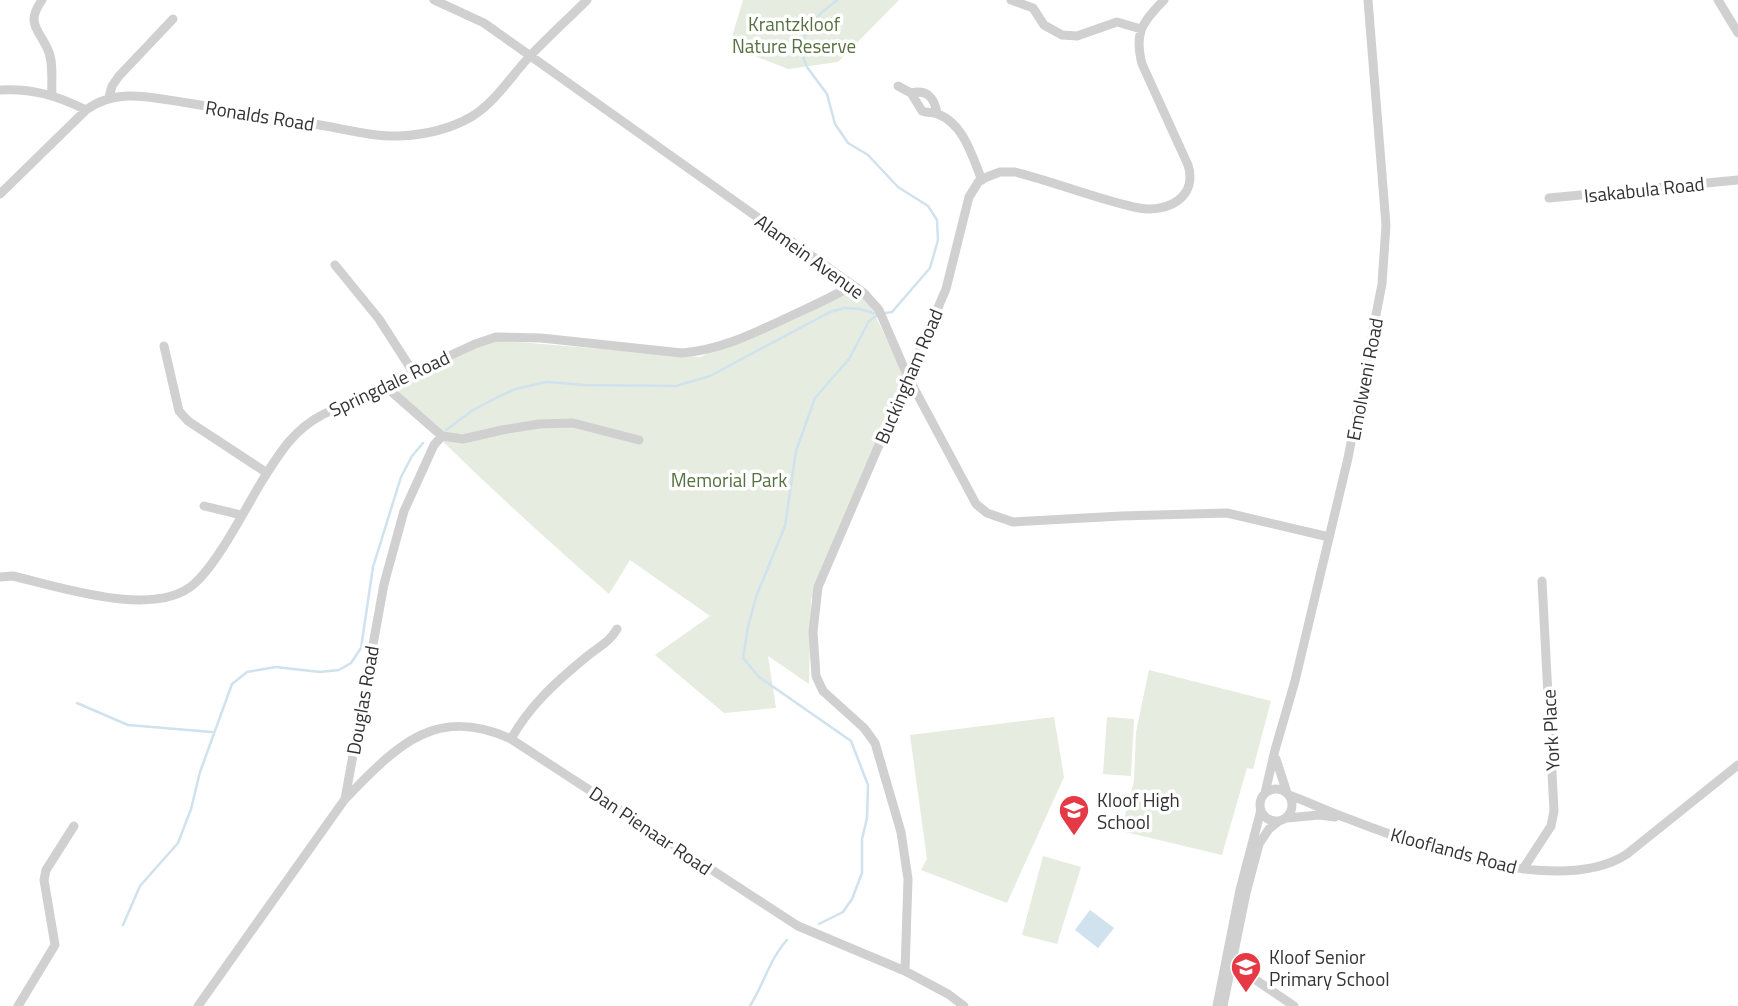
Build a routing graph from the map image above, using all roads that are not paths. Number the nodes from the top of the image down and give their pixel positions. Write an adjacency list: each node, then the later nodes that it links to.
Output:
1 (42, 0): 15 (street)
2 (434, 0): 11 (street, Alamein Avenue)
3 (587, 0): 11 (street, Ronalds Road)
4 (1011, 0): 9 (street)
5 (1164, 0): 9 (street)
6 (1368, 0): 34 (street, Emolweni Road)
7 (1718, 0): 10 (street)
8 (173, 19): 16 (street)
9 (1141, 29): 19 (street)
10 (1738, 33)
11 (530, 56): 16 (street, Ronalds Road); 24 (street, Alamein Avenue)
12 (898, 86): 14 (street)
13 (0, 90): 15 (street)
14 (911, 93): 18 (street); 18 (street)
15 (52, 95): 17 (street)
16 (109, 97): 17 (street, Ronalds Road)
17 (86, 110): 21 (street, Ronalds Road)
18 (937, 114): 19 (street)
19 (982, 180): 27 (street, Buckingham Road)
20 (1738, 180): 22 (street, Isakabula Road)
21 (0, 194)
22 (1549, 198)
23 (335, 265): 26 (street)
24 (853, 285): 26 (street, Springdale Road); 27 (street, Alamein Avenue)
25 (164, 346): 31 (street)
26 (413, 372): 28 (street, Springdale Road)
27 (908, 377): 34 (street, Alamein Avenue); 50 (street, Buckingham Road)
28 (385, 386): 29 (street); 31 (street, Springdale Road)
29 (442, 436): 30 (street); 43 (street, Douglas Road)
30 (639, 440)
31 (267, 473): 33 (street, Springdale Road)
32 (204, 506): 33 (street)
33 (241, 515): 35 (street, Springdale Road)
34 (1329, 537): 39 (street, Emolweni Road)
35 (0, 577)
36 (1542, 581): 48 (street, York Place)
37 (617, 629): 38 (street)
38 (512, 739): 43 (street, Dan Pienaar Road); 50 (street, Dan Pienaar Road)
39 (1275, 750): 41 (street, Emolweni Road); 42 (street)
40 (1738, 765): 48 (street, Klooflands Road)
41 (1265, 793): 42 (street); 44 (street)
42 (1288, 794): 45 (street, Klooflands Road); 46 (street)
43 (345, 799): 54 (street, Douglas Road)
44 (1261, 810): 46 (street); 56 (street)
45 (1347, 819): 46 (street, Klooflands Road); 48 (street, Klooflands Road)
46 (1282, 820): 49 (street)
47 (74, 826): 53 (street)
48 (1522, 869)
49 (1231, 963): 51 (street); 52 (street)
50 (905, 971): 55 (street, Dan Pienaar Road)
51 (1229, 974): 52 (street); 57 (street)
52 (1251, 976): 58 (street)
53 (18, 1006)
54 (198, 1006)
55 (964, 1006)
56 (1217, 1006)
57 (1223, 1006)
58 (1294, 1006)

